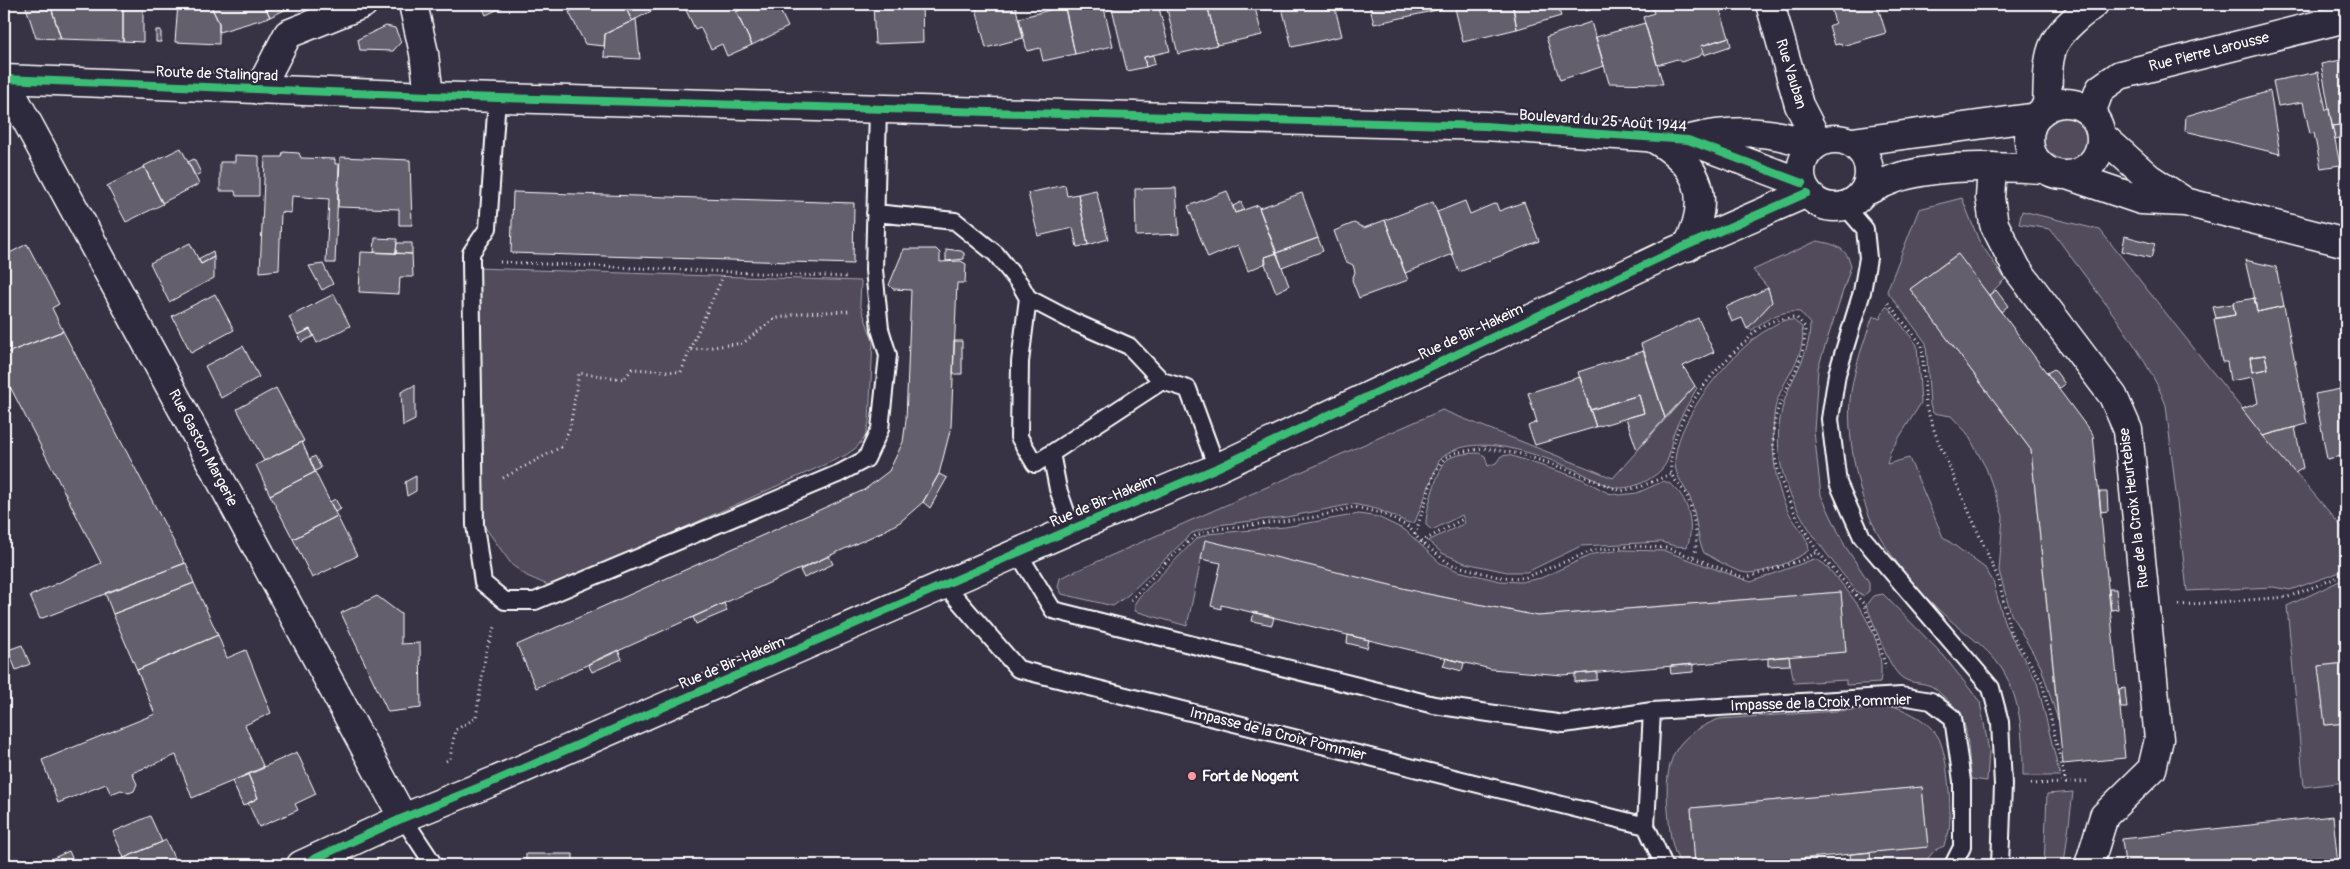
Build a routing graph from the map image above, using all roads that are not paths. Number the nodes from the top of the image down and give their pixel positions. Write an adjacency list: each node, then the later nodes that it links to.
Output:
1 (363, 4): 7 (street)
2 (413, 4): 8 (street)
3 (1770, 4): 16 (street, Rue Vauban)
4 (2094, 4): 11 (street)
5 (2346, 18): 12 (street, Rue Pierre Larousse)
6 (4, 79): 7 (street, Route de Stalingrad); 33 (street, Rue Gaston Margerie)
7 (259, 90): 8 (street, Route de Stalingrad)
8 (429, 96): 9 (street, Route de Stalingrad)
9 (497, 98): 10 (street, Route de Stalingrad); 22 (lane)
10 (878, 109): 13 (street, Boulevard du 25 Août 1944); 22 (lane)
11 (2042, 112): 12 (street); 15 (street); 18 (street)
12 (2096, 124): 18 (street); 21 (street)
13 (1651, 137): 14 (street, Boulevard du 25 Août 1944); 24 (street)
14 (1688, 140): 16 (street, Boulevard du 25 Août 1944); 19 (street, Boulevard du 25 Août 1944)
15 (1852, 142): 16 (street); 20 (street)
16 (1816, 144): 19 (street)
17 (1992, 167): 18 (street); 20 (street); 40 (street, Rue de la Croix Heurtebise)
18 (2056, 172): 21 (street)
19 (1804, 188): 20 (street); 24 (street, Rue de Bir-Hakeim)
20 (1855, 199): 39 (lane)
21 (2185, 202): 23 (street)
22 (875, 213): 25 (lane)
23 (2346, 244)
24 (1688, 247): 28 (street, Rue de Bir-Hakeim)
25 (1028, 298): 26 (lane); 27 (lane)
26 (1162, 381): 27 (lane); 28 (lane)
27 (1051, 453): 29 (lane)
28 (1217, 468): 29 (street, Rue de Bir-Hakeim)
29 (1072, 529): 30 (street, Rue de Bir-Hakeim)
30 (1018, 553): 31 (street, Rue de Bir-Hakeim); 32 (lane, Impasse de la Croix Pommier)
31 (946, 586): 33 (street, Rue de Bir-Hakeim); 34 (lane, Impasse de la Croix Pommier)
32 (1652, 711): 34 (lane); 38 (lane, Impasse de la Croix Pommier)
33 (403, 818): 35 (street, Rue de Bir-Hakeim); 36 (lane)
34 (1646, 826): 37 (lane)
35 (301, 865)
36 (434, 865)
37 (1664, 865)
38 (1953, 865)
39 (2000, 865)
40 (2089, 865)

